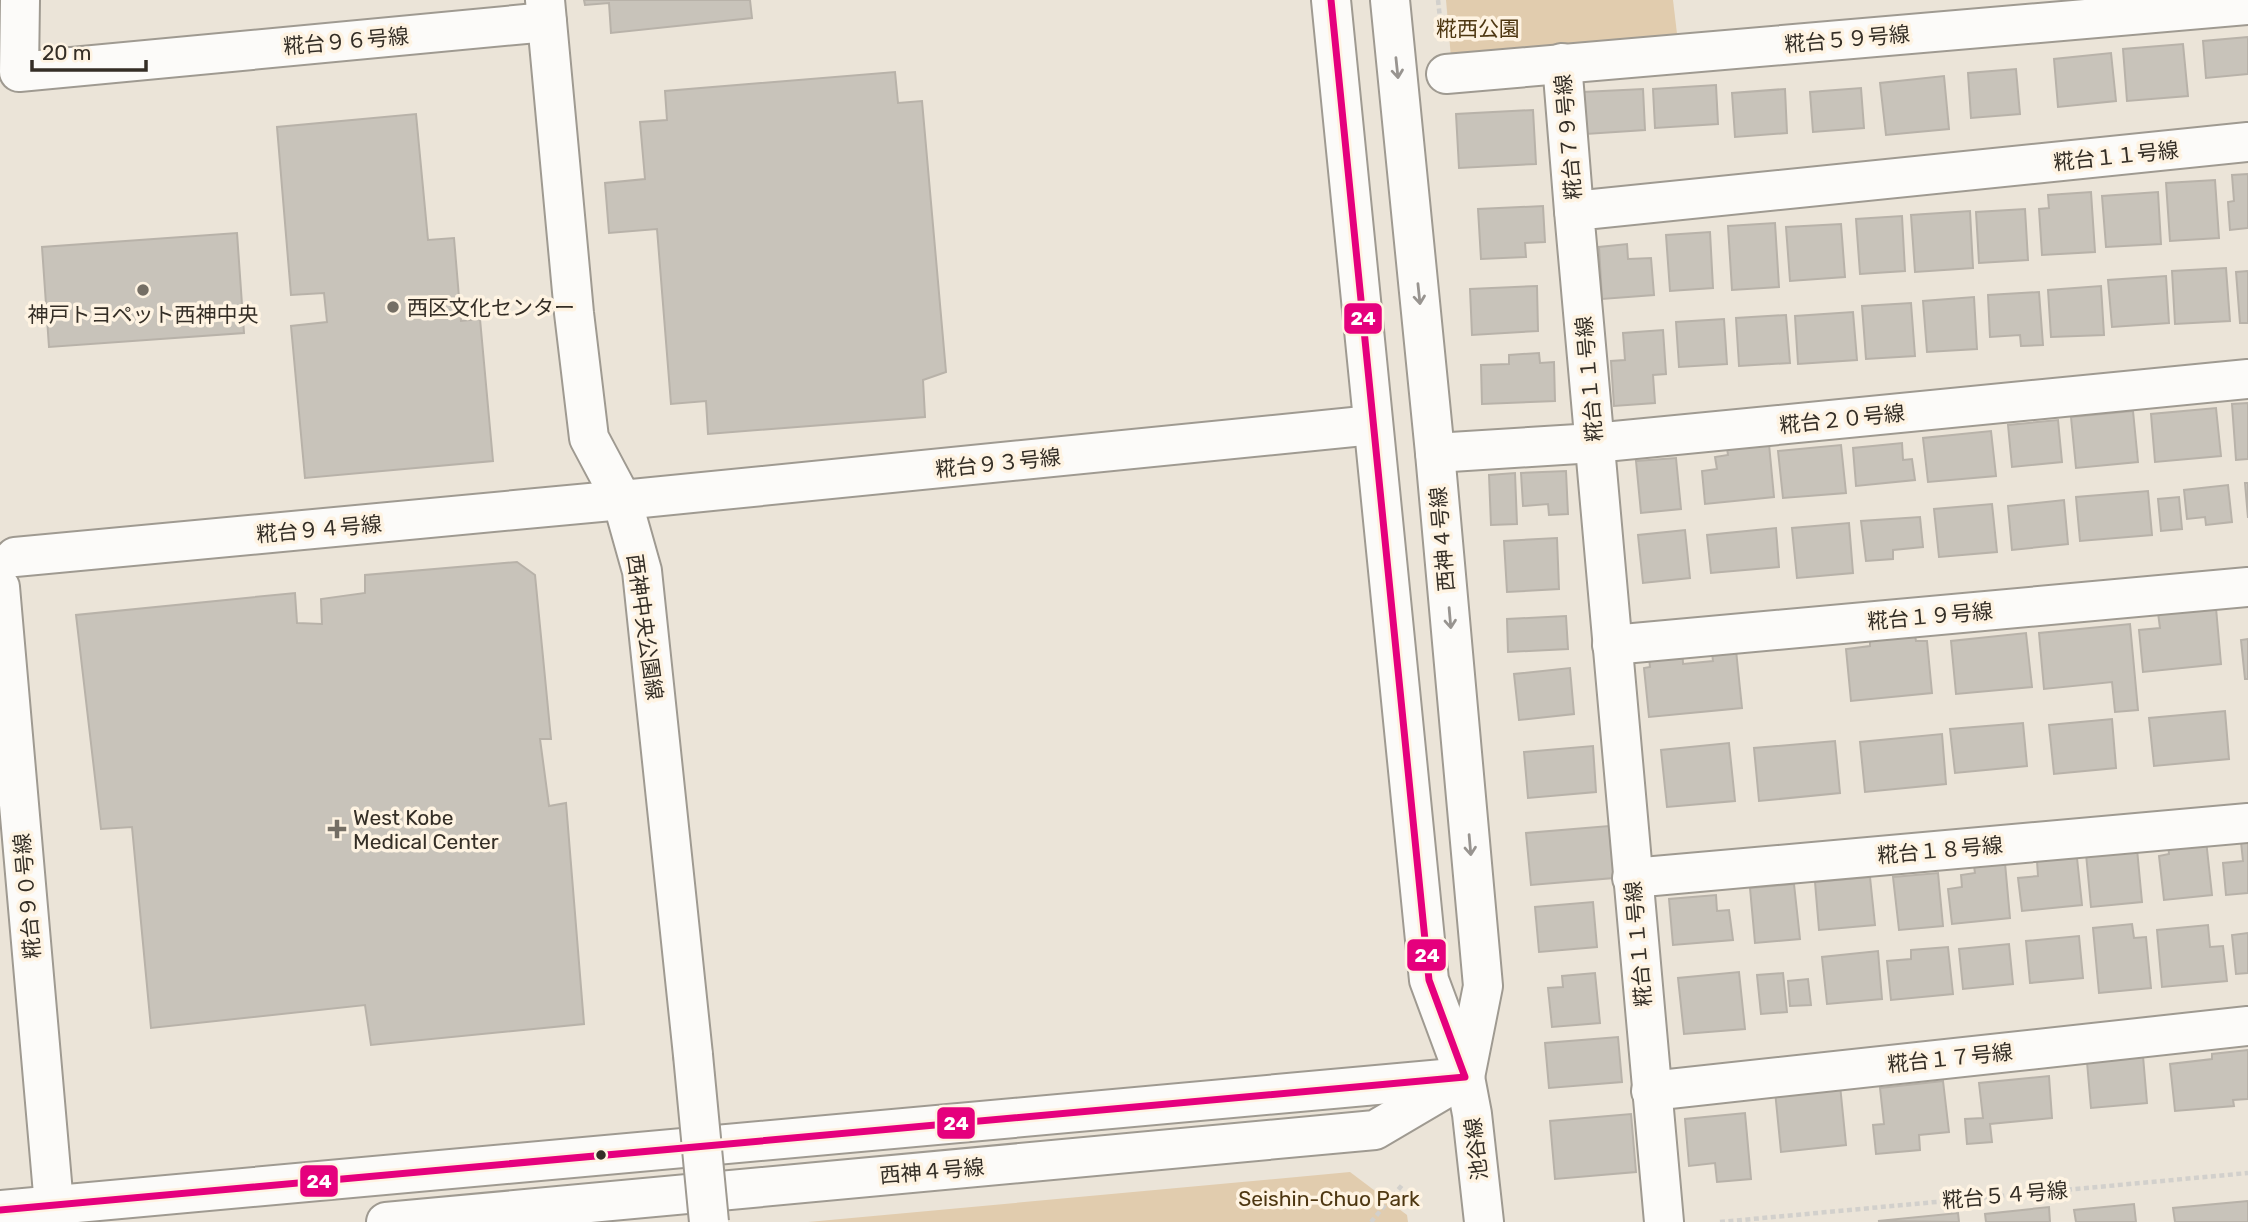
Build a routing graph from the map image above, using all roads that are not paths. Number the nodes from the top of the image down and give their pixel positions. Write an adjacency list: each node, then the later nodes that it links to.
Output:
1 (20, 0): 5 (street, 糀台９６号線)
2 (1331, 0): 11 (street)
3 (1390, 0): 13 (street, 西神４号線, one-way to 13)
4 (2248, 5): 6 (street, 糀台５９号線)
5 (546, 11): 14 (street, 西神中央公園線)
6 (1562, 63): 7 (street, 糀台５９号線); 9 (street, 糀台７９号線)
7 (1446, 74)
8 (2248, 142): 9 (street, 糀台１１号線)
9 (1574, 211): 12 (street, 糀台１１号線)
10 (2248, 379): 12 (street, 糀台２０号線)
11 (1373, 425): 14 (street, 糀台９３号線); 21 (street)
12 (1594, 443): 13 (street, 糀台２０号線); 17 (street, 糀台１１号線)
13 (1435, 453): 21 (street, 西神４号線, one-way to 21)
14 (622, 500): 15 (street, 糀台９４号線); 26 (street, 西神中央公園線, bridge)
15 (8, 572): 23 (street, 糀台９０号線)
16 (2248, 587): 17 (street, 糀台１９号線)
17 (1612, 645): 19 (street, 糀台１１号線)
18 (2248, 823): 19 (street, 糀台１８号線)
19 (1632, 878): 22 (street, 糀台１１号線)
20 (2248, 1026): 22 (street, 糀台１７号線)
21 (1465, 1077): 23 (street); 25 (street, 西神４号線); 27 (street, 池谷線)
22 (1651, 1091): 28 (street, 糀台１１号線)
23 (54, 1205): 24 (street)
24 (0, 1210)
25 (386, 1222)
26 (709, 1222)
27 (1484, 1222)
28 (1664, 1222)

